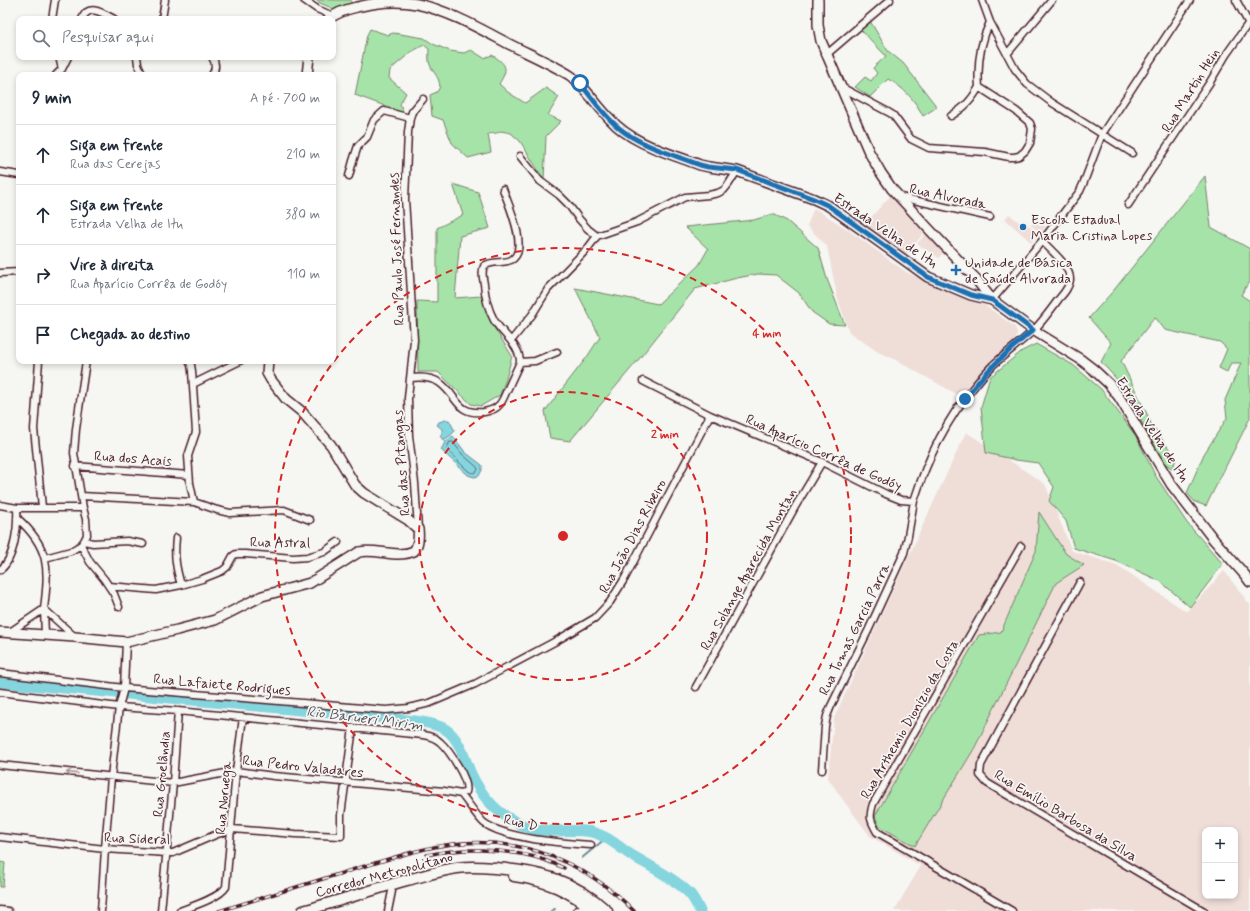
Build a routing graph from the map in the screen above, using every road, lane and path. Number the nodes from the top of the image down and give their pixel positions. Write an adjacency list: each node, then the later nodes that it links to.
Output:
1 (54, 0): 10 (street)
2 (165, 0): 13 (street)
3 (304, 0): 14 (street)
4 (818, 0): 18 (main road)
5 (890, 0): 18 (street)
6 (982, 0): 17 (street)
7 (1052, 0): 19 (street)
8 (1190, 0): 35 (street)
9 (1236, 0): 16 (street)
10 (52, 16)
11 (83, 16): 12 (street)
12 (109, 16)
13 (162, 16)
14 (329, 16)
15 (333, 16): 38 (main road, Estrada Velha de Itu)
16 (1249, 21): 44 (street, Rua Martin Hein)
17 (990, 22): 19 (street); 30 (street)
18 (827, 54): 31 (main road)
19 (1007, 54): 35 (street)
20 (60, 60): 25 (street)
21 (66, 60): 25 (street)
22 (138, 60): 27 (street)
23 (214, 60): 28 (street)
24 (309, 60): 29 (main road)
25 (62, 69): 26 (street)
26 (59, 72)
27 (142, 72)
28 (213, 72)
29 (307, 72)
30 (978, 86): 31 (street); 33 (street)
31 (841, 87): 43 (main road)
32 (423, 99): 34 (street, Rua Paulo José Fernandes)
33 (951, 116)
34 (410, 118): 41 (street); 60 (street, Rua Paulo José Fernandes)
35 (1102, 134): 36 (street); 47 (street)
36 (1132, 153)
37 (520, 156): 46 (street)
38 (737, 170): 46 (street); 50 (main road, Estrada Velha de Itu)
39 (0, 172): 40 (street)
40 (16, 175)
41 (349, 176)
42 (503, 189): 52 (street)
43 (900, 197): 45 (street, Rua Alvorada); 50 (main road)
44 (1128, 205)
45 (990, 217)
46 (597, 236): 52 (street)
47 (1042, 241): 50 (street); 51 (street, Rua Aparício Corrêa de Godóy)
48 (16, 272): 49 (street)
49 (0, 273)
50 (992, 300): 51 (main road, Estrada Velha de Itu)
51 (1033, 330): 69 (street, Rua Aparício Corrêa de Godóy); 86 (main road, Estrada Velha de Itu)
52 (510, 341): 54 (street)
53 (557, 352): 54 (street)
54 (520, 362): 60 (street)
55 (39, 364): 72 (street)
56 (86, 364): 65 (street)
57 (190, 364): 62 (street)
58 (234, 364): 62 (street)
59 (268, 364): 77 (main road)
60 (411, 378): 77 (street, Rua das Pitangas)
61 (643, 381): 63 (street, Rua Aparício Corrêa de Godóy)
62 (193, 384): 66 (street)
63 (710, 415): 64 (street, Rua Aparício Corrêa de Godóy); 99 (street, Rua João Dias Ribeiro)
64 (822, 462): 69 (street, Rua Aparício Corrêa de Godóy); 96 (street, Rua Solange Aparecida Montan)
65 (76, 466): 66 (street, Rua dos Acais); 67 (street)
66 (189, 475): 70 (street)
67 (81, 496): 70 (street); 74 (street)
68 (0, 498): 71 (street)
69 (914, 501): 105 (street, Rua Tomas Garcia Parra)
70 (194, 502): 76 (street)
71 (1, 506): 73 (street)
72 (42, 507): 73 (street); 74 (street)
73 (17, 508): 75 (street)
74 (83, 508): 80 (street)
75 (17, 518): 83 (street); 84 (street)
76 (310, 520)
77 (418, 529): 94 (main road)
78 (176, 538): 87 (street)
79 (338, 542): 87 (street, Rua Astral)
80 (82, 543): 81 (street); 83 (street); 88 (street)
81 (143, 544)
82 (1021, 546): 129 (street, Rua Arthemio Dionizio da Costa)
83 (46, 558): 90 (street)
84 (0, 570)
85 (1080, 582): 130 (street, Rua Emílio Barbosa da Silva)
86 (1250, 582)
87 (181, 585): 88 (street, Rua Astral)
88 (109, 586): 89 (street)
89 (119, 607)
90 (44, 609): 91 (street); 92 (street); 93 (street)
91 (4, 633): 92 (main road)
92 (45, 635): 93 (main road)
93 (75, 637): 94 (main road)
94 (126, 642): 97 (street)
95 (0, 673): 97 (street, Rua Lafaiete Rodrigues)
96 (696, 687)
97 (123, 690): 99 (street, Rua Lafaiete Rodrigues); 100 (street)
98 (0, 692): 100 (street)
99 (441, 698)
100 (119, 704): 101 (street); 107 (street)
101 (178, 710): 102 (street); 109 (street, Rua Groelândia)
102 (243, 717): 103 (street); 106 (street, Rua Noruega)
103 (353, 728): 108 (street); 110 (street)
104 (0, 765): 107 (street, Rua Pedro Valadares, one-way to 104)
105 (822, 770)
106 (236, 771): 108 (street, Rua Pedro Valadares); 109 (street, Rua Pedro Valadares); 111 (street, Rua Noruega)
107 (111, 777): 109 (street, Rua Pedro Valadares); 114 (street)
108 (345, 782): 110 (street, Rua Pedro Valadares); 111 (street, Rua Sideral)
109 (173, 783): 115 (street, Rua Groelândia)
110 (461, 794): 113 (street, Rua D)
111 (232, 829): 115 (street, Rua Sideral); 122 (street, Rua Noruega)
112 (0, 837): 114 (street, Rua Sideral)
113 (591, 844)
114 (105, 849): 115 (street, Rua Sideral); 120 (street)
115 (167, 853): 121 (street, Rua Groelândia)
116 (392, 891): 117 (main road); 124 (main road); 125 (street)
117 (592, 908): 126 (street); 127 (main road)
118 (0, 910): 119 (street)
119 (8, 911)
120 (101, 911)
121 (161, 911)
122 (180, 911)
123 (303, 911): 128 (main road, Corredor Metropolitano)
124 (321, 911)
125 (388, 911)
126 (576, 911)
127 (602, 911)
128 (607, 911)
129 (1012, 911)
130 (1204, 911)

